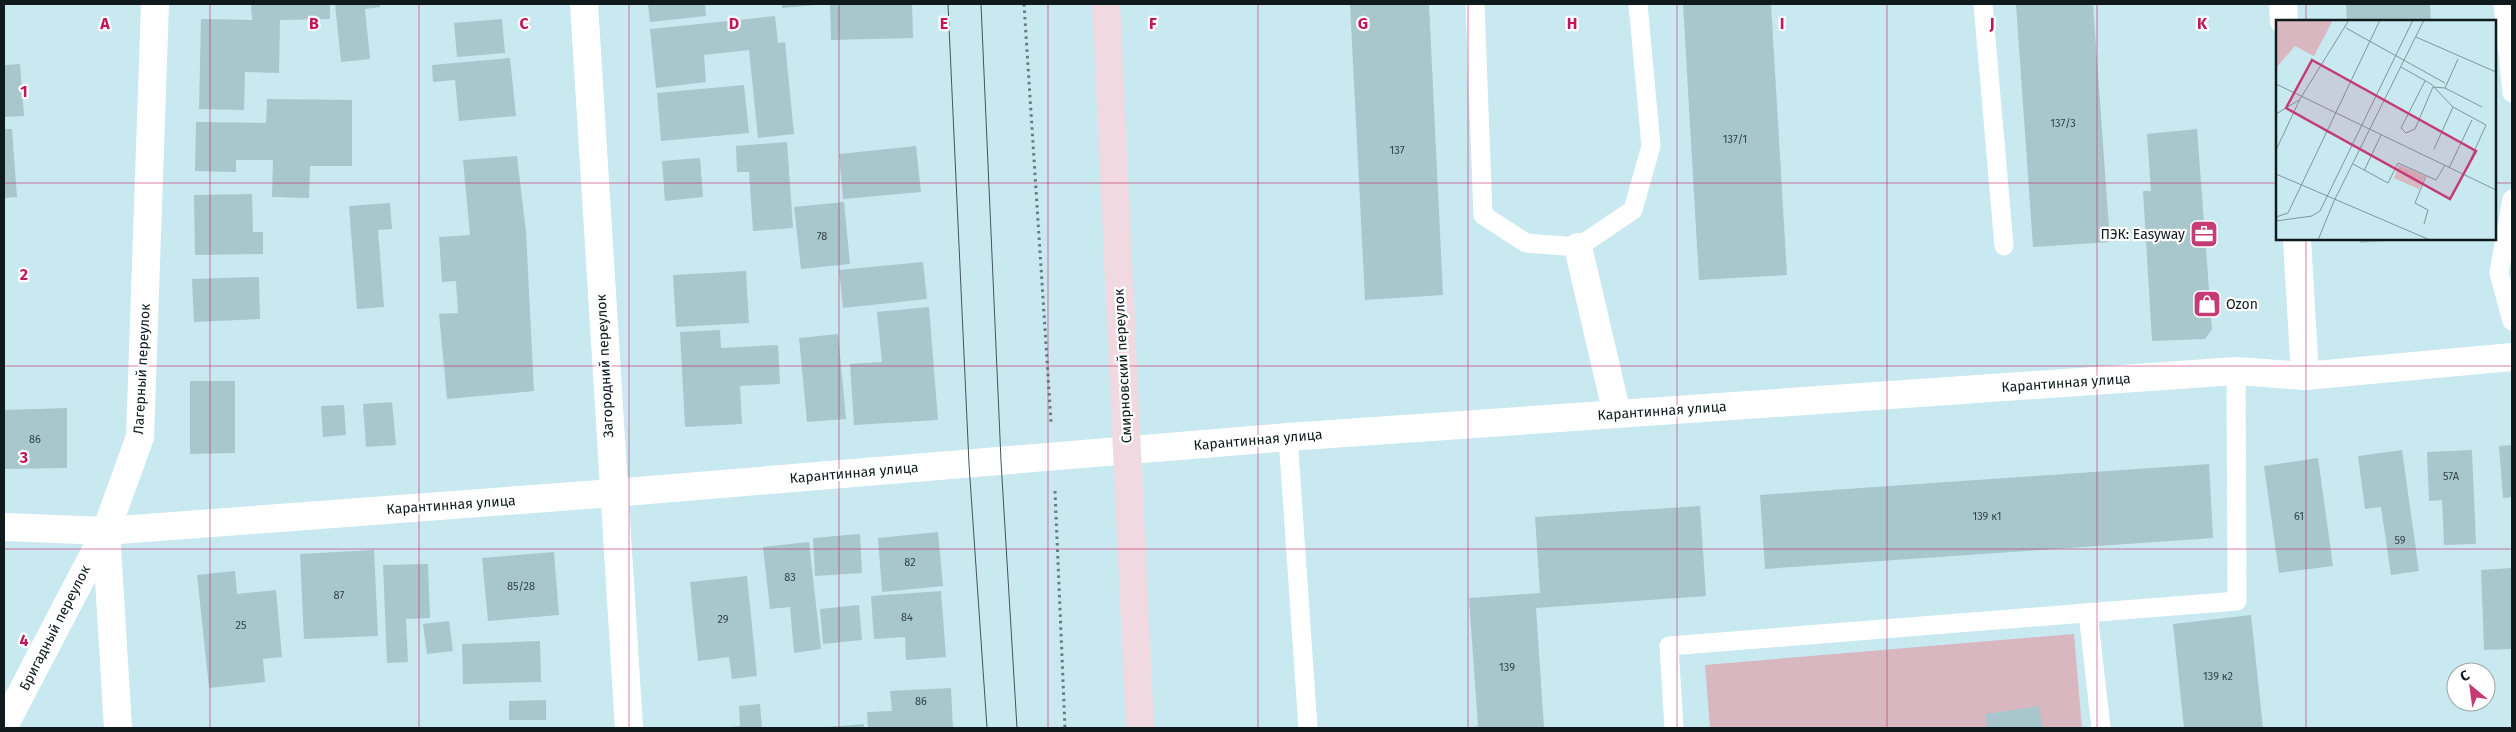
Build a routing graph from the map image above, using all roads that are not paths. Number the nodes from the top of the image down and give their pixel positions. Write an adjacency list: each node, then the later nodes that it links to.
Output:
1 (155, 4): 24 (street, Лагерный переулок)
2 (584, 4): 22 (street, Загородний переулок)
3 (1106, 4): 21 (main road, Смирновский переулок)
4 (1475, 4): 14 (lane)
5 (1638, 4): 14 (lane)
6 (1983, 4): 13 (lane)
7 (2283, 4): 9 (street)
8 (2503, 4): 10 (lane)
9 (2284, 20)
10 (2512, 93)
11 (2512, 199): 15 (lane)
12 (2297, 240): 18 (street)
13 (2004, 246)
14 (1578, 247): 19 (street)
15 (2512, 322)
16 (2512, 357): 18 (street, Карантинная улица)
17 (2236, 371): 18 (street, Карантинная улица); 19 (street, Карантинная улица); 25 (lane)
18 (2305, 376)
19 (1617, 414): 20 (street, Карантинная улица)
20 (1288, 437): 21 (street, Карантинная улица); 30 (lane)
21 (1127, 452): 22 (street, Карантинная улица); 29 (main road, Смирновский переулок)
22 (613, 493): 24 (street, Карантинная улица); 28 (street, Загородний переулок)
23 (4, 527): 24 (street, Карантинная улица)
24 (106, 530): 26 (street, Бригадный переулок); 27 (street, Лагерный переулок)
25 (2088, 613): 31 (lane); 32 (lane)
26 (4, 726)
27 (118, 728)
28 (629, 728)
29 (1140, 728)
30 (1308, 728)
31 (1674, 728)
32 (2101, 728)

